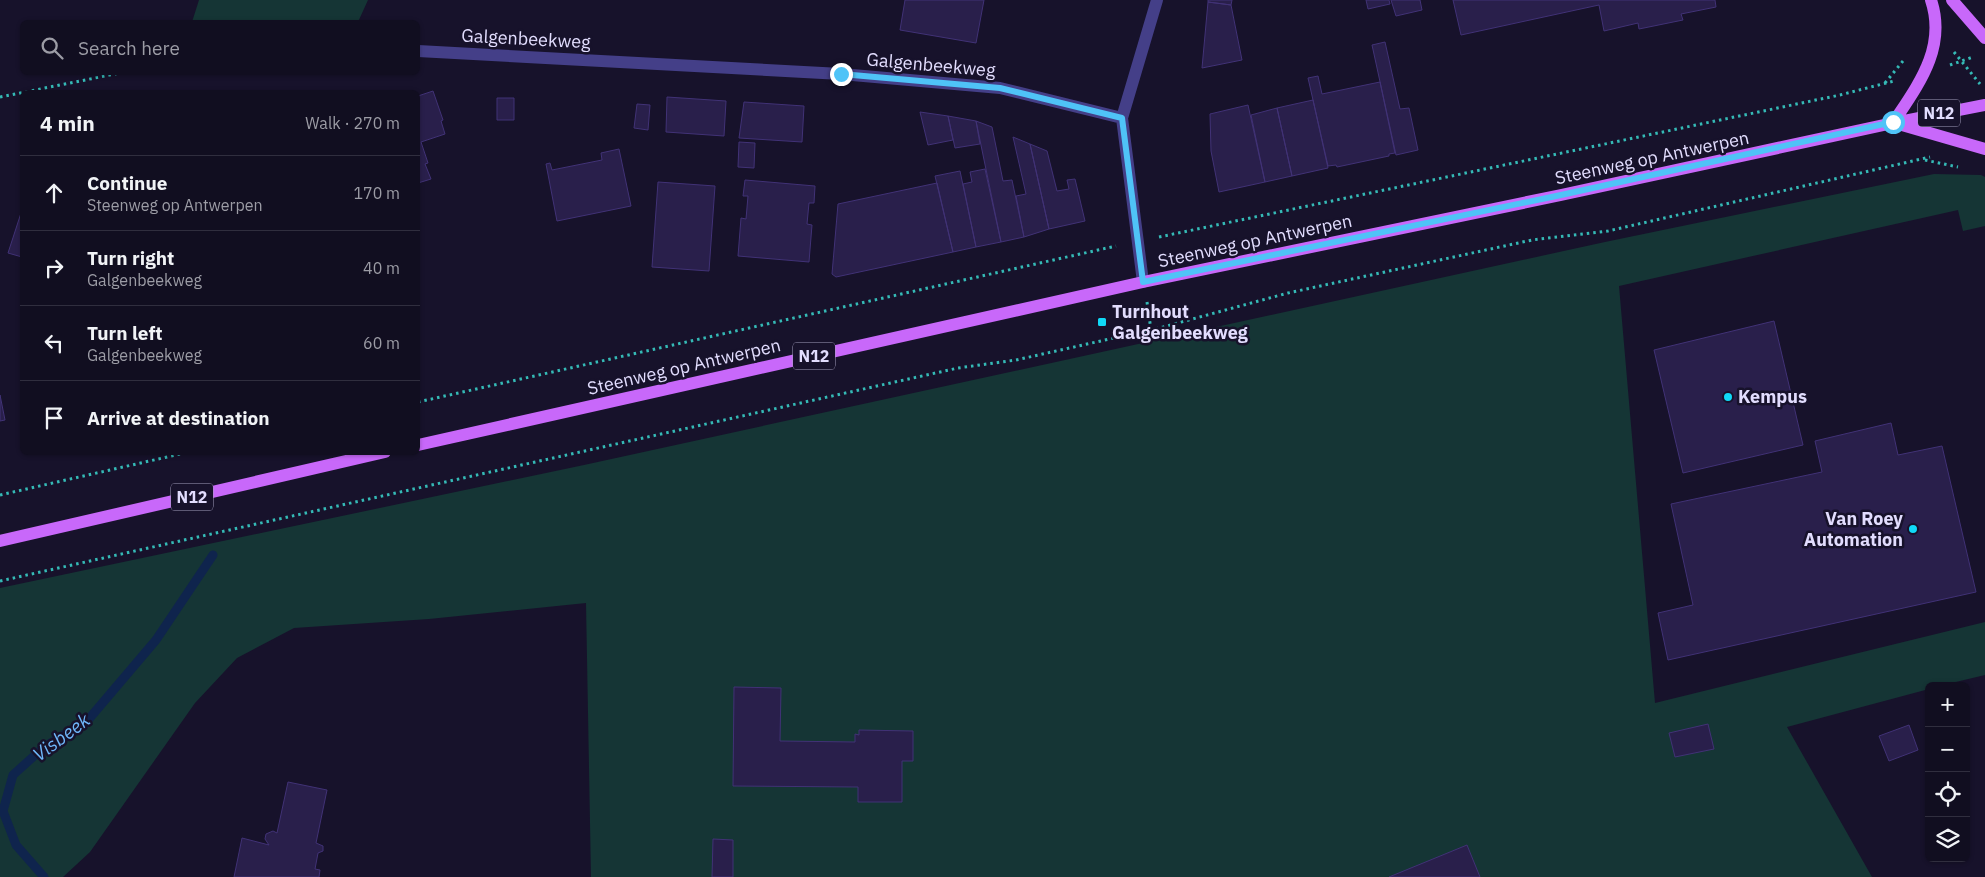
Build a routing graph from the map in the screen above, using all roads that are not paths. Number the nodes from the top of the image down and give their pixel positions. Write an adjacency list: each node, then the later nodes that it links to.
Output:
1 (1157, 0): 7 (street)
2 (1931, 0): 8 (main road)
3 (1952, 0): 4 (main road)
4 (1985, 38)
5 (420, 51): 7 (street, Galgenbeekweg)
6 (1985, 106): 8 (main road, Steenweg op Antwerpen / N12)
7 (1122, 118): 10 (street)
8 (1893, 122): 9 (main road); 10 (main road, Steenweg op Antwerpen / N12)
9 (1985, 149)
10 (1143, 282): 11 (main road, Steenweg op Antwerpen / N12)
11 (420, 445)
12 (372, 455): 13 (main road, N12)
13 (0, 541)

